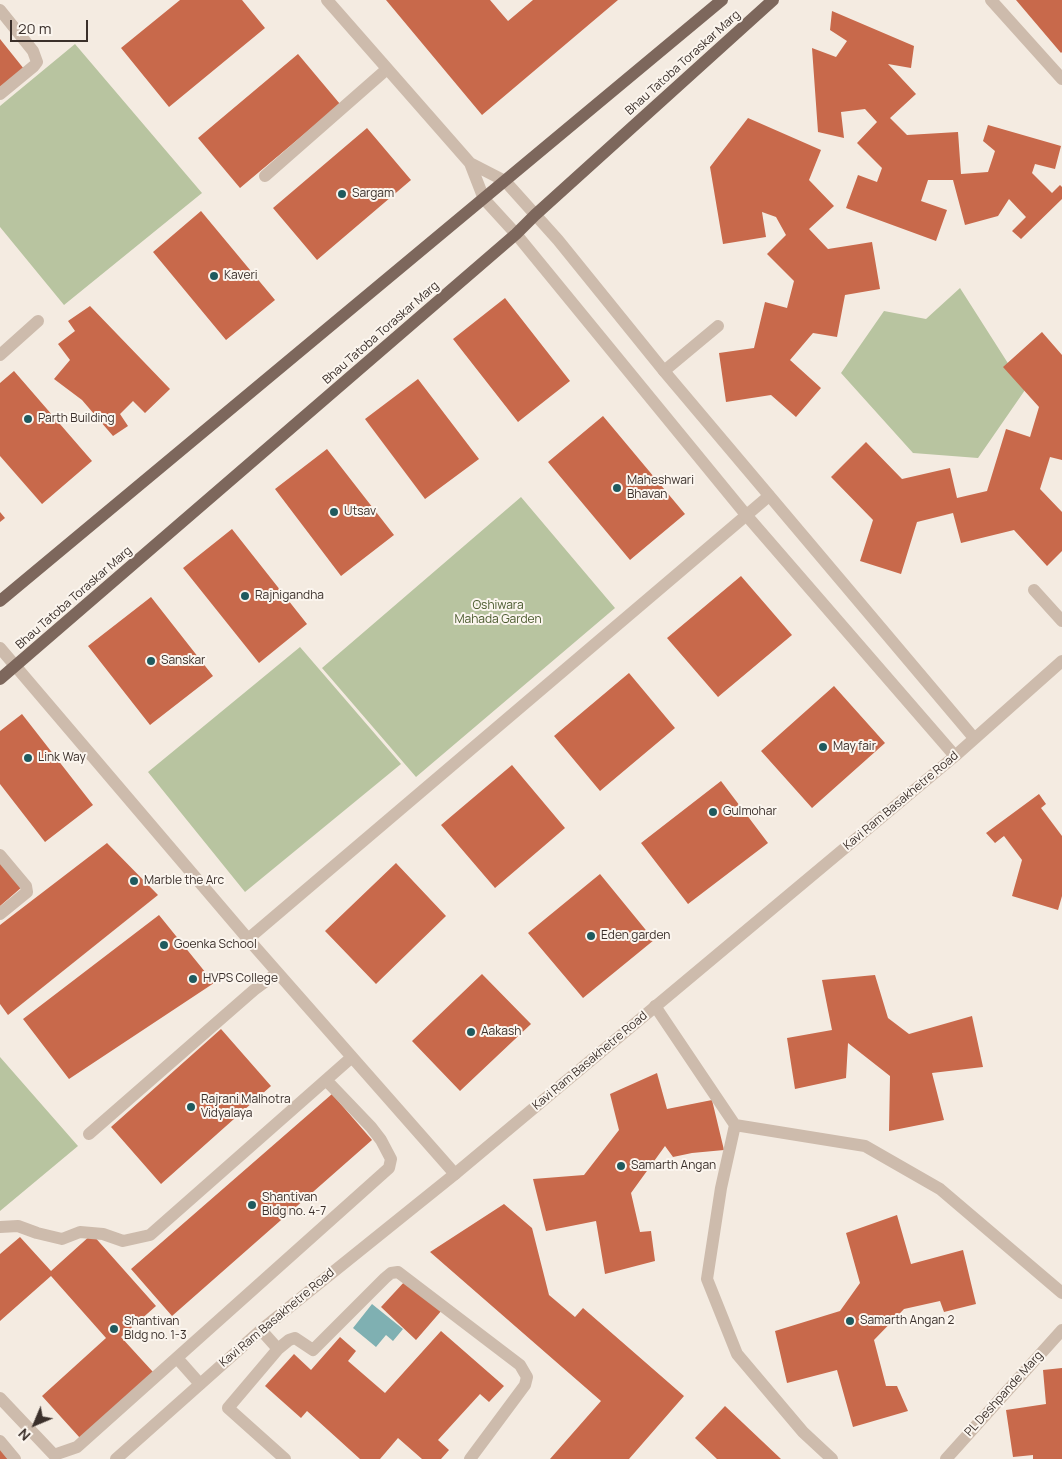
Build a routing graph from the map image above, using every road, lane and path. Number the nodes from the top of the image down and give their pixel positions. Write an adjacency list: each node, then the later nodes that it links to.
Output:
1 (327, 0): 6 (street)
2 (722, 0): 11 (main road, Bhau Tatoba Toraskar Marg)
3 (773, 0): 13 (main road, Bhau Tatoba Toraskar Marg)
4 (991, 0): 7 (street)
5 (0, 10): 8 (street)
6 (387, 69): 9 (street); 10 (street)
7 (1062, 79)
8 (0, 94)
9 (470, 163): 11 (street); 12 (street)
10 (265, 176)
11 (505, 180): 12 (main road, Bhau Tatoba Toraskar Marg); 13 (street)
12 (484, 199): 14 (street); 22 (main road, Bhau Tatoba Toraskar Marg)
13 (535, 215): 14 (main road, Bhau Tatoba Toraskar Marg); 18 (street)
14 (516, 234): 20 (street); 26 (main road, Bhau Tatoba Toraskar Marg)
15 (38, 321): 17 (street)
16 (718, 326): 18 (street)
17 (0, 355)
18 (664, 372): 19 (street)
19 (768, 496): 20 (street); 28 (street)
20 (747, 516): 29 (street); 32 (street)
21 (1034, 590): 23 (street)
22 (0, 601)
23 (1062, 621)
24 (0, 648): 26 (street)
25 (1062, 661): 28 (street, Kavi Ram Basakhetre Road)
26 (15, 667): 27 (main road, Bhau Tatoba Toraskar Marg); 32 (street)
27 (0, 680)
28 (974, 738): 29 (street, Kavi Ram Basakhetre Road)
29 (955, 756): 34 (street, Kavi Ram Basakhetre Road)
30 (0, 855): 31 (street)
31 (0, 914)
32 (248, 940): 33 (street)
33 (277, 973): 35 (street); 38 (street)
34 (655, 1006): 37 (street); 39 (street, Kavi Ram Basakhetre Road)
35 (352, 1057): 36 (street); 39 (street)
36 (326, 1080): 40 (street); 45 (street)
37 (735, 1125): 41 (street); 53 (street)
38 (89, 1134)
39 (455, 1174): 42 (street, Kavi Ram Basakhetre Road)
40 (0, 1228)
41 (1062, 1293)
42 (261, 1330): 44 (street); 46 (street, Kavi Ram Basakhetre Road)
43 (1062, 1330): 54 (street, PL Deshpande Marg)
44 (278, 1349): 51 (street); 52 (street)
45 (177, 1358): 46 (street); 47 (street)
46 (200, 1384): 50 (street, Kavi Ram Basakhetre Road)
47 (0, 1398)
48 (0, 1441): 49 (street)
49 (15, 1459)
50 (116, 1459)
51 (285, 1459)
52 (470, 1459)
53 (832, 1459)
54 (946, 1459)

